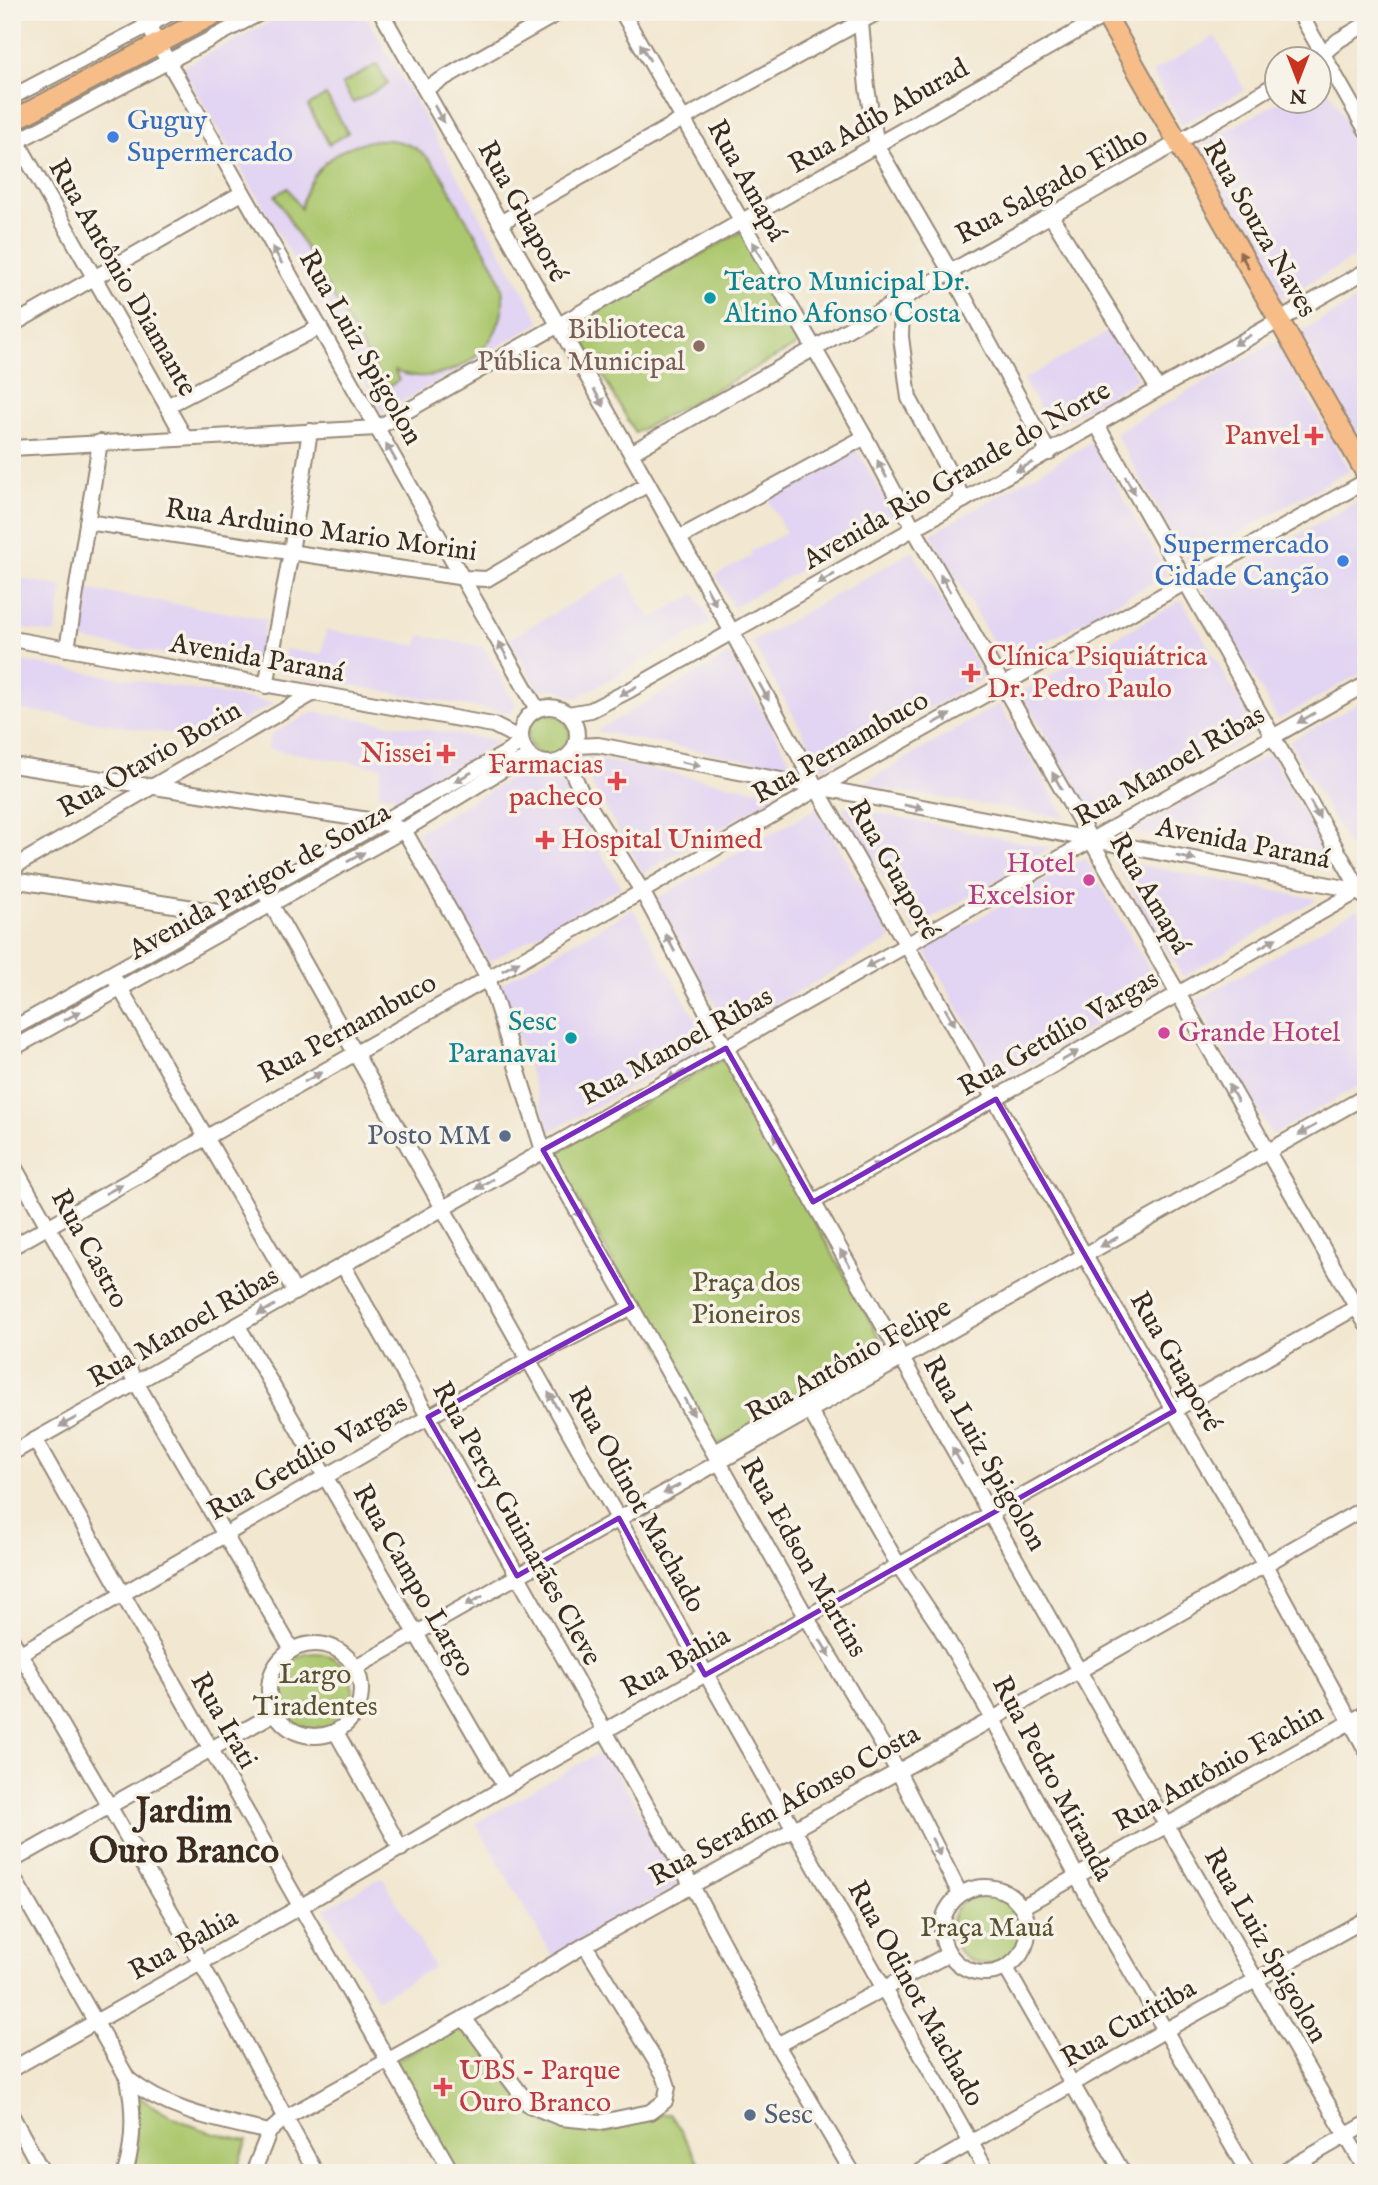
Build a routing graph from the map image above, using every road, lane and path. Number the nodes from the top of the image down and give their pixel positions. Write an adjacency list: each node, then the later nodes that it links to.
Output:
1 (140, 12): 13 (street, Rua Luiz Spigolon)
2 (173, 12): 13 (street)
3 (218, 12): 14 (main road)
4 (262, 12): 17 (street)
5 (381, 12): 19 (street, Rua Guaporé)
6 (560, 12): 19 (street)
7 (622, 12): 22 (street, Rua Amapá, one-way to 7)
8 (878, 12): 11 (street)
9 (1299, 12): 15 (street)
10 (1107, 13): 26 (main road, Rua Souza Naves); 27 (street, Rua Adib Aburad)
11 (861, 17): 22 (street); 27 (street)
12 (1366, 24): 16 (street)
13 (147, 26): 14 (street, Rua Luiz Spigolon); 21 (street)
14 (157, 44): 17 (street, Rua Luiz Spigolon); 23 (main road)
15 (1314, 46)
16 (1332, 46)
17 (167, 62): 25 (street); 28 (street, Rua Luiz Spigolon)
18 (1332, 76): 24 (street)
19 (425, 89): 30 (street, Rua Guaporé, one-way to 30)
20 (1262, 93): 26 (street, Rua Salgado Filho)
21 (12, 97)
22 (683, 119): 30 (street); 31 (street, Rua Amapá)
23 (12, 121)
24 (1366, 130)
25 (14, 143): 34 (street, Rua Antônio Diamante)
26 (1178, 144): 29 (street, Rua Salgado Filho); 36 (main road, Rua Souza Naves, one-way to 26)
27 (877, 146): 31 (street, Rua Adib Aburad); 32 (street)
28 (242, 193): 34 (street); 39 (street, Rua Luiz Spigolon, one-way to 28)
29 (1051, 216): 32 (street, Rua Salgado Filho); 41 (street)
30 (500, 223): 38 (street, Rua Guaporé)
31 (741, 223): 38 (street, Rua Adib Aburad); 40 (street, Rua Amapá, one-way to 31)
32 (950, 271): 35 (street, Rua Salgado Filho); 51 (street)
33 (1366, 271): 36 (street, Avenida Rio Grande do Norte)
34 (94, 278): 37 (street); 42 (street, Rua Antônio Diamante)
35 (902, 300): 40 (street, Rua Salgado Filho); 55 (street)
36 (1278, 320): 41 (street, Avenida Rio Grande do Norte, one-way to 41); 52 (main road, Rua Souza Naves)
37 (12, 325)
38 (559, 326): 44 (street, Rua Adib Aburad); 50 (street, Rua Guaporé, one-way to 50)
39 (320, 327): 42 (street); 44 (street, Rua Luiz Spigolon)
40 (814, 347): 46 (street, Rua Amapá); 50 (street, Rua Salgado Filho)
41 (1158, 389): 43 (street, Avenida Rio Grande do Norte)
42 (167, 406): 47 (street, Rua Antônio Diamante)
43 (1097, 425): 51 (street, Avenida Rio Grande do Norte); 61 (street, one-way to 61)
44 (377, 428): 45 (street); 60 (street, Rua Luiz Spigolon, one-way to 44)
45 (310, 431): 47 (street); 59 (street)
46 (865, 437): 57 (street, Rua Amapá, one-way to 46); 58 (street)
47 (185, 438): 48 (street)
48 (100, 442): 49 (street); 56 (street)
49 (12, 448)
50 (631, 453): 54 (street, Rua Guaporé)
51 (1049, 453): 55 (street, Avenida Rio Grande do Norte, one-way to 55)
52 (1366, 473)
53 (1366, 481): 61 (street, Rua Pernambuco)
54 (648, 484): 58 (street, Rua Guaporé); 60 (street, Rua Arduino Mario Morini)
55 (964, 500): 57 (street, Avenida Rio Grande do Norte)
56 (87, 522): 59 (street, Rua Arduino Mario Morini); 64 (street)
57 (914, 529): 62 (street, Avenida Rio Grande do Norte, one-way to 62); 66 (street, Rua Amapá, one-way to 57)
58 (679, 538): 62 (street, Rua Guaporé, one-way to 62)
59 (291, 552): 60 (street, Rua Arduino Mario Morini); 67 (street)
60 (465, 578): 69 (street, Rua Luiz Spigolon, one-way to 60)
61 (1185, 582): 66 (street, Rua Pernambuco); 72 (street)
62 (732, 632): 70 (street, Avenida Rio Grande do Norte, one-way to 70); 78 (street, Rua Guaporé, one-way to 78)
63 (12, 639): 64 (street, Avenida Paraná)
64 (67, 649): 67 (street, Avenida Paraná)
65 (1366, 684): 72 (street, Rua Manoel Ribas, one-way to 72)
66 (1003, 685): 78 (street, Rua Pernambuco, one-way to 66); 81 (street, Rua Amapá, one-way to 66)
67 (266, 686): 68 (street, Avenida Paraná)
68 (312, 694): 71 (street, Avenida Paraná); 77 (street, Rua Otavio Borin)
69 (532, 713): 70 (street); 71 (street, Avenida Paraná); 73 (street)
70 (568, 714): 74 (street)
71 (493, 724): 73 (street, Avenida Paraná)
72 (1274, 737): 81 (street, Rua Manoel Ribas); 86 (street, one-way to 86)
73 (521, 741): 75 (street); 79 (street, Avenida Parigot de Souza, one-way to 79)
74 (570, 752): 75 (street); 78 (street, Avenida Paraná, one-way to 78); 85 (street, Rua Luiz Spigolon)
75 (532, 758): 80 (street, Avenida Parigot de Souza)
76 (12, 765): 77 (street)
77 (149, 788): 79 (street); 82 (street, Rua Otavio Borin)
78 (817, 789): 81 (street, Avenida Paraná, one-way to 81); 85 (street, Rua Pernambuco); 90 (street, Rua Guaporé)
79 (382, 822): 80 (street); 84 (street, Avenida Parigot de Souza)
80 (404, 830): 87 (street, Avenida Parigot de Souza, one-way to 80); 92 (street, Rua Edson Martins)
81 (1090, 840): 86 (street, Avenida Paraná, one-way to 86); 90 (street, Rua Manoel Ribas); 94 (street, Rua Amapá)
82 (12, 868)
83 (12, 880): 88 (street)
84 (262, 888): 87 (street, Rua Odinot Machado); 88 (street, Avenida Parigot de Souza)
85 (642, 891): 92 (street, Rua Pernambuco, one-way to 85); 96 (street, Rua Luiz Spigolon, one-way to 85)
86 (1364, 893): 94 (street, Rua Getúlio Vargas, one-way to 86)
87 (271, 904): 89 (street, Avenida Parigot de Souza); 98 (street, Rua Odinot Machado)
88 (219, 912): 89 (street); 91 (street, Avenida Parigot de Souza)
89 (228, 927): 93 (street, Avenida Parigot de Souza)
90 (908, 944): 96 (street, Rua Manoel Ribas, one-way to 96); 100 (street, Rua Guaporé, one-way to 100)
91 (111, 973): 93 (street); 95 (street, Avenida Parigot de Souza)
92 (488, 978): 98 (street, Rua Pernambuco); 102 (street, Rua Edson Martins)
93 (120, 988): 97 (street, Avenida Parigot de Souza, one-way to 93); 101 (street)
94 (1178, 994): 100 (street, Rua Getúlio Vargas, one-way to 94); 103 (street, Rua Amapá, one-way to 94)
95 (12, 1029)
96 (726, 1048): 102 (street, Rua Manoel Ribas, one-way to 102); 105 (street, Rua Luiz Spigolon, one-way to 96)
97 (12, 1049)
98 (356, 1052): 101 (street, Rua Pernambuco, one-way to 98); 106 (street, Rua Odinot Machado)
99 (1366, 1096): 103 (street, Rua Antônio Felipe, one-way to 103)
100 (996, 1099): 105 (street, Rua Getúlio Vargas, one-way to 100); 109 (street, Rua Guaporé)
101 (205, 1138): 107 (street, Rua Pernambuco, one-way to 101); 111 (street)
102 (543, 1150): 106 (street, Rua Manoel Ribas, one-way to 106); 113 (street, Rua Edson Martins, one-way to 113)
103 (1267, 1153): 109 (street, Rua Antônio Felipe, one-way to 109); 112 (street, Rua Amapá)
104 (12, 1163): 107 (street, Rua Castro)
105 (813, 1202): 116 (street, Rua Luiz Spigolon, one-way to 105)
106 (444, 1207): 110 (street, Rua Manoel Ribas); 117 (street, Rua Odinot Machado)
107 (48, 1226): 108 (street, Rua Pernambuco); 118 (street, Rua Castro)
108 (12, 1247)
109 (1085, 1255): 116 (street, Rua Antônio Felipe); 119 (street, Rua Guaporé)
110 (343, 1265): 111 (street, Rua Manoel Ribas); 121 (street, Rua Percy Guimarães Cleve)
111 (295, 1292): 115 (street, Rua Manoel Ribas, one-way to 115)
112 (1361, 1305): 114 (street, Rua Amapá); 119 (street, Rua Bahia)
113 (632, 1307): 117 (street, Rua Getúlio Vargas); 124 (street, Rua Edson Martins, one-way to 124)
114 (1366, 1324)
115 (238, 1326): 118 (street, Rua Manoel Ribas); 125 (street, Rua Campo Largo)
116 (899, 1354): 120 (street, Rua Antônio Felipe); 124 (street, Rua Antônio Felipe); 127 (street, Rua Luiz Spigolon, one-way to 116)
117 (529, 1359): 121 (street, Rua Getúlio Vargas); 128 (street, Rua Odinot Machado, one-way to 117)
118 (136, 1384): 122 (street, Rua Manoel Ribas, one-way to 122); 129 (street, Rua Castro)
119 (1174, 1410): 127 (street, Rua Bahia); 130 (street, Rua Guaporé)
120 (810, 1411): 124 (street, Rua Antônio Felipe); 131 (street, Rua Pedro Miranda)
121 (428, 1417): 125 (street, Rua Getúlio Vargas); 132 (street, Rua Percy Guimarães Cleve)
122 (36, 1440): 123 (street, Rua Manoel Ribas); 133 (street, Rua Irati)
123 (12, 1453)
124 (717, 1457): 128 (street, Rua Antônio Felipe, one-way to 128); 134 (street, Rua Edson Martins)
125 (325, 1477): 129 (street, Rua Getúlio Vargas); 135 (street, Rua Campo Largo)
126 (1366, 1507): 130 (street, Rua Serafim Afonso Costa)
127 (991, 1515): 131 (street, Rua Bahia); 140 (street, Rua Luiz Spigolon)
128 (619, 1518): 132 (street, Rua Antônio Felipe); 141 (street, Rua Odinot Machado)
129 (225, 1535): 133 (street, Rua Getúlio Vargas); 137 (street, Rua Castro)
130 (1264, 1563): 140 (street, Rua Serafim Afonso Costa); 145 (street, Rua Guaporé)
131 (899, 1566): 134 (street, Rua Bahia); 144 (street, Rua Pedro Miranda)
132 (517, 1576): 135 (street, Rua Antônio Felipe, one-way to 135); 147 (street, Rua Percy Guimarães Cleve)
133 (121, 1595): 138 (street, Rua Getúlio Vargas); 148 (street, Rua Irati)
134 (807, 1618): 141 (street, Rua Bahia); 150 (street, Rua Edson Martins, one-way to 150)
135 (415, 1634): 139 (street, Rua Antônio Felipe); 151 (street, Rua Campo Largo)
136 (12, 1640): 138 (street)
137 (292, 1650): 139 (street); 142 (street)
138 (16, 1656): 152 (street)
139 (355, 1668): 146 (street)
140 (1079, 1671): 144 (street, Rua Serafim Afonso Costa); 153 (street, Rua Luiz Spigolon)
141 (705, 1675): 147 (street, Rua Bahia); 154 (street, Rua Odinot Machado)
142 (275, 1713): 146 (street); 148 (street)
143 (1366, 1713): 145 (street, Rua Antônio Fachin)
144 (993, 1719): 150 (street, Rua Serafim Afonso Costa); 158 (street, Rua Pedro Miranda)
145 (1350, 1722): 149 (street, Rua Guaporé); 153 (street, Rua Antônio Fachin)
146 (336, 1732): 155 (street)
147 (604, 1732): 151 (street, Rua Bahia); 159 (street, Rua Percy Guimarães Cleve)
148 (211, 1749): 152 (street); 161 (street, Rua Irati)
149 (1366, 1751)
150 (898, 1771): 154 (street, Rua Serafim Afonso Costa); 160 (street, Rua Edson Martins, one-way to 160)
151 (505, 1787): 155 (street, Rua Bahia)
152 (109, 1806): 156 (street); 166 (street)
153 (1167, 1826): 158 (street, Rua Antônio Fachin); 168 (street, Rua Luiz Spigolon)
154 (795, 1829): 159 (street, Rua Serafim Afonso Costa); 169 (street, Rua Odinot Machado)
155 (401, 1849): 161 (street, Rua Bahia)
156 (12, 1861)
157 (12, 1875): 171 (street)
158 (1076, 1875): 162 (street, Rua Antônio Fachin); 172 (street, Rua Pedro Miranda)
159 (692, 1886): 164 (street, Rua Serafim Afonso Costa); 173 (street, Rua Percy Guimarães Cleve)
160 (960, 1894): 162 (street); 165 (street)
161 (301, 1907): 166 (street, Rua Bahia); 174 (street, Rua Irati)
162 (1022, 1907): 167 (street)
163 (1366, 1919): 168 (street, Rua Curitiba)
164 (585, 1945): 170 (street, Rua Serafim Afonso Costa); 170 (street)
165 (949, 1954): 167 (street); 169 (street)
166 (201, 1963): 171 (street, Rua Bahia); 179 (street)
167 (1006, 1968): 177 (street)
168 (1255, 1981): 172 (street, Rua Curitiba); 182 (street, Rua Luiz Spigolon)
169 (882, 1988): 173 (street); 183 (street, Rua Odinot Machado)
170 (464, 2018): 174 (street, Rua Serafim Afonso Costa)
171 (97, 2022): 175 (street, Rua Bahia); 176 (street)
172 (1164, 2031): 177 (street, Rua Curitiba); 194 (street, Rua Pedro Miranda)
173 (777, 2045): 190 (street, Rua Percy Guimarães Cleve)
174 (388, 2059): 179 (street, Rua Serafim Afonso Costa); 189 (street, Rua Irati)
175 (12, 2069)
176 (128, 2078): 181 (street); 186 (street)
177 (1072, 2085): 183 (street, Rua Curitiba); 193 (street)
178 (12, 2116): 185 (street)
179 (285, 2118): 181 (street, Rua Serafim Afonso Costa); 188 (street)
180 (1366, 2124): 182 (street)
181 (269, 2132): 187 (street, Rua Serafim Afonso Costa)
182 (1347, 2135): 184 (street, Rua Luiz Spigolon); 195 (street)
183 (970, 2143): 191 (street, Rua Curitiba); 192 (street, Rua Odinot Machado)
184 (1366, 2170)
185 (43, 2173)
186 (125, 2173)
187 (253, 2173)
188 (316, 2173)
189 (452, 2173)
190 (853, 2173)
191 (918, 2173)
192 (988, 2173)
193 (1122, 2173)
194 (1248, 2173)
195 (1281, 2173)

